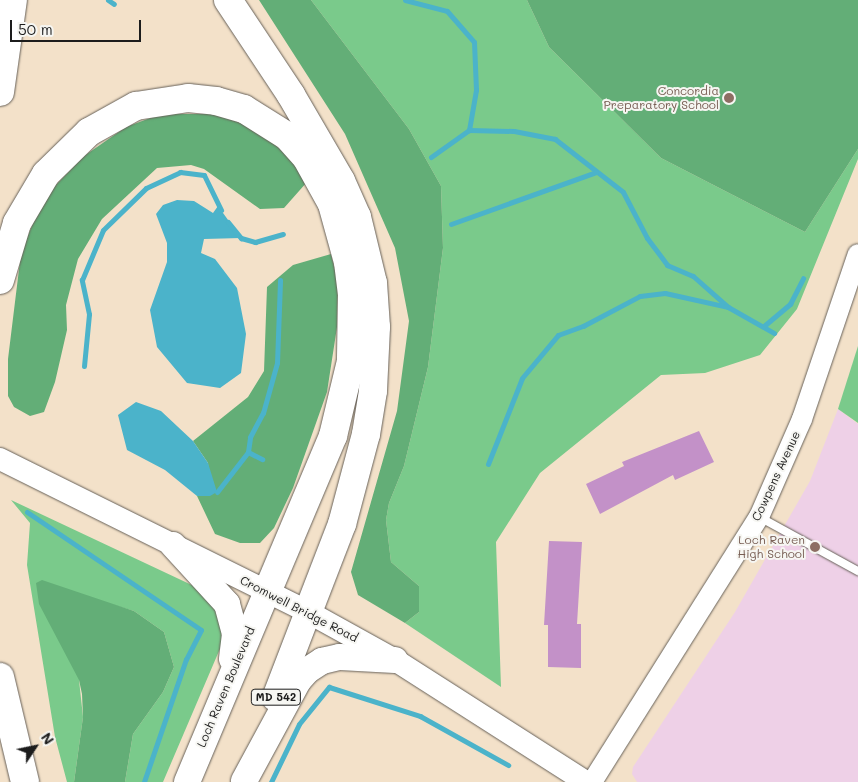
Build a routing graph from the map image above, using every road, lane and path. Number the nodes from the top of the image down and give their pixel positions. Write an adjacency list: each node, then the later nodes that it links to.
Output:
1 (13, 0): 3 (highway)
2 (228, 0): 11 (highway)
3 (0, 92)
4 (858, 254): 7 (street, Cowpens Avenue)
5 (0, 280): 10 (highway)
6 (0, 459): 8 (main road, Cromwell Bridge Road)
7 (759, 517): 9 (lane); 19 (street, Cowpens Avenue)
8 (174, 546): 10 (main road, Cromwell Bridge Road); 14 (main road)
9 (858, 571)
10 (267, 592): 11 (main road, Cromwell Bridge Road); 14 (main road, Loch Raven Boulevard)
11 (308, 612): 12 (main road, Cromwell Bridge Road); 15 (main road, MD 542)
12 (395, 660): 15 (main road); 18 (main road, Cromwell Bridge Road)
13 (0, 677): 16 (highway)
14 (230, 677): 17 (main road, Loch Raven Boulevard)
15 (244, 781)
16 (25, 782)
17 (187, 782)
18 (586, 782)
19 (592, 782)

